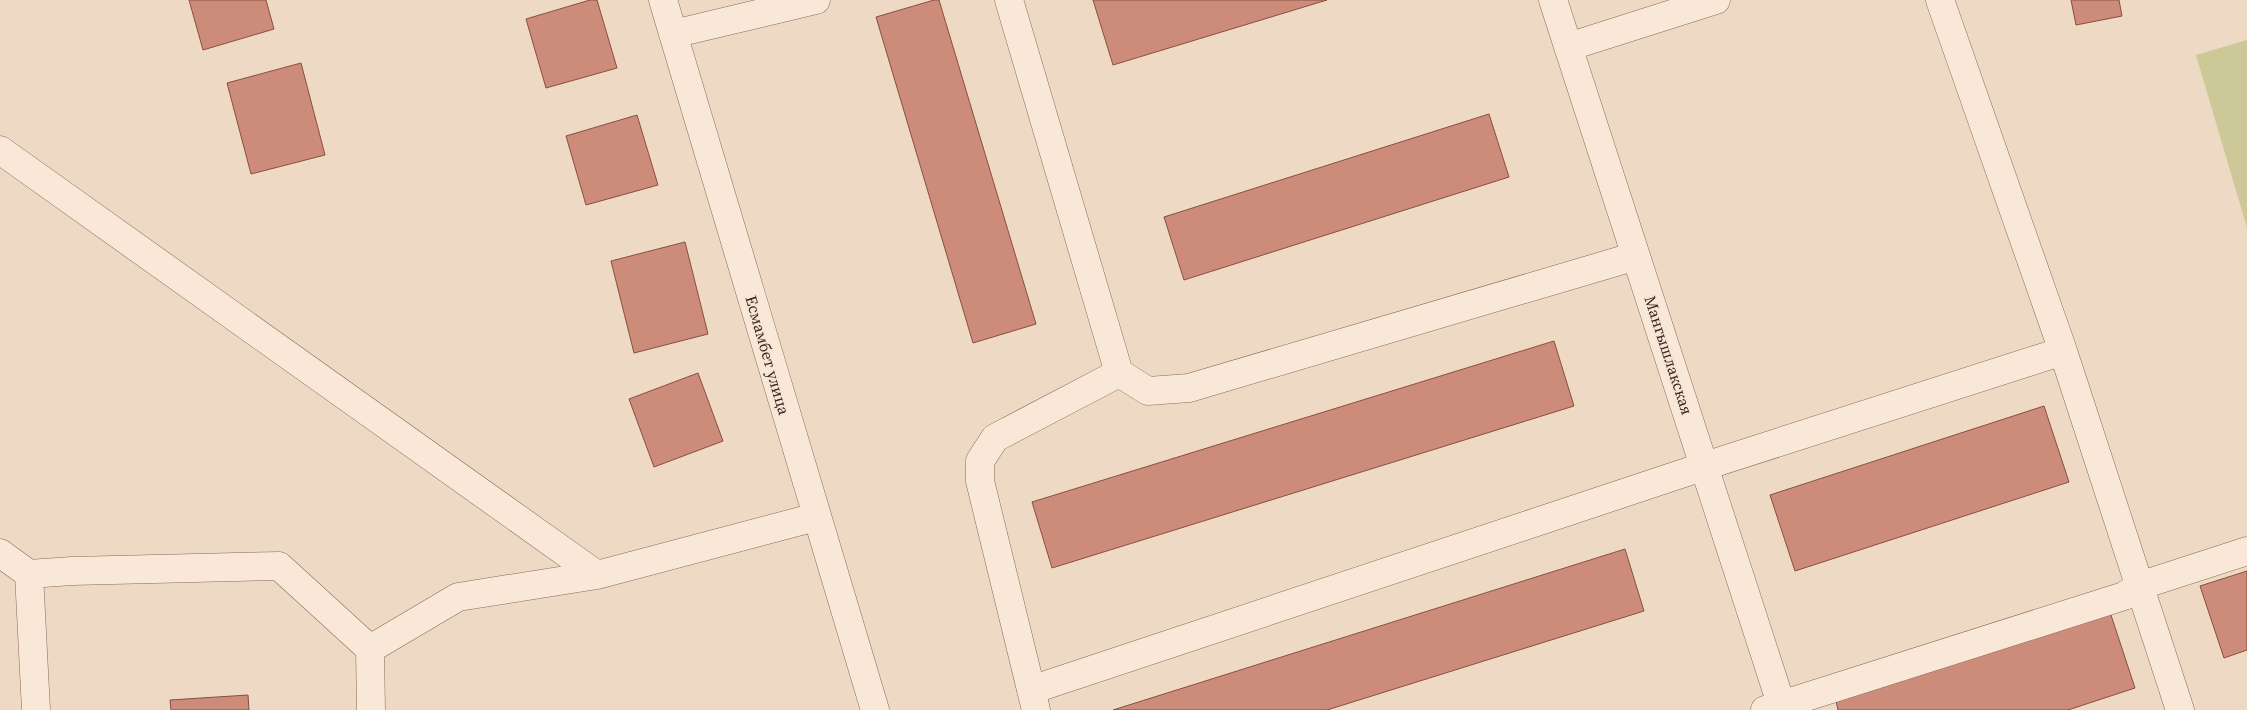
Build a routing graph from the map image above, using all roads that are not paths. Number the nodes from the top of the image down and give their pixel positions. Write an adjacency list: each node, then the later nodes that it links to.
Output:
1 (663, 0): 7 (street, Есмамбет улица)
2 (816, 0): 7 (street)
3 (1009, 0): 12 (street)
4 (1553, 0): 8 (street, Мангышлакская)
5 (1716, 0): 8 (street)
6 (1940, 0): 11 (street)
7 (673, 34): 14 (street, Есмамбет улица)
8 (1568, 47): 10 (street, Мангышлакская)
9 (0, 150): 18 (street)
10 (1636, 256): 12 (street); 13 (street, Мангышлакская)
11 (2063, 351): 13 (street); 19 (street)
12 (1119, 373): 21 (street)
13 (1705, 466): 21 (street); 22 (street, Мангышлакская)
14 (816, 517): 18 (street); 25 (street, Есмамбет улица)
15 (2247, 551): 19 (street)
16 (0, 553): 17 (street)
17 (29, 574): 20 (street); 23 (street)
18 (597, 575): 20 (street)
19 (2139, 586): 22 (street); 26 (street)
20 (370, 649): 24 (street)
21 (1034, 700)
22 (1777, 708)
23 (36, 710)
24 (371, 710)
25 (875, 710)
26 (2180, 710)

